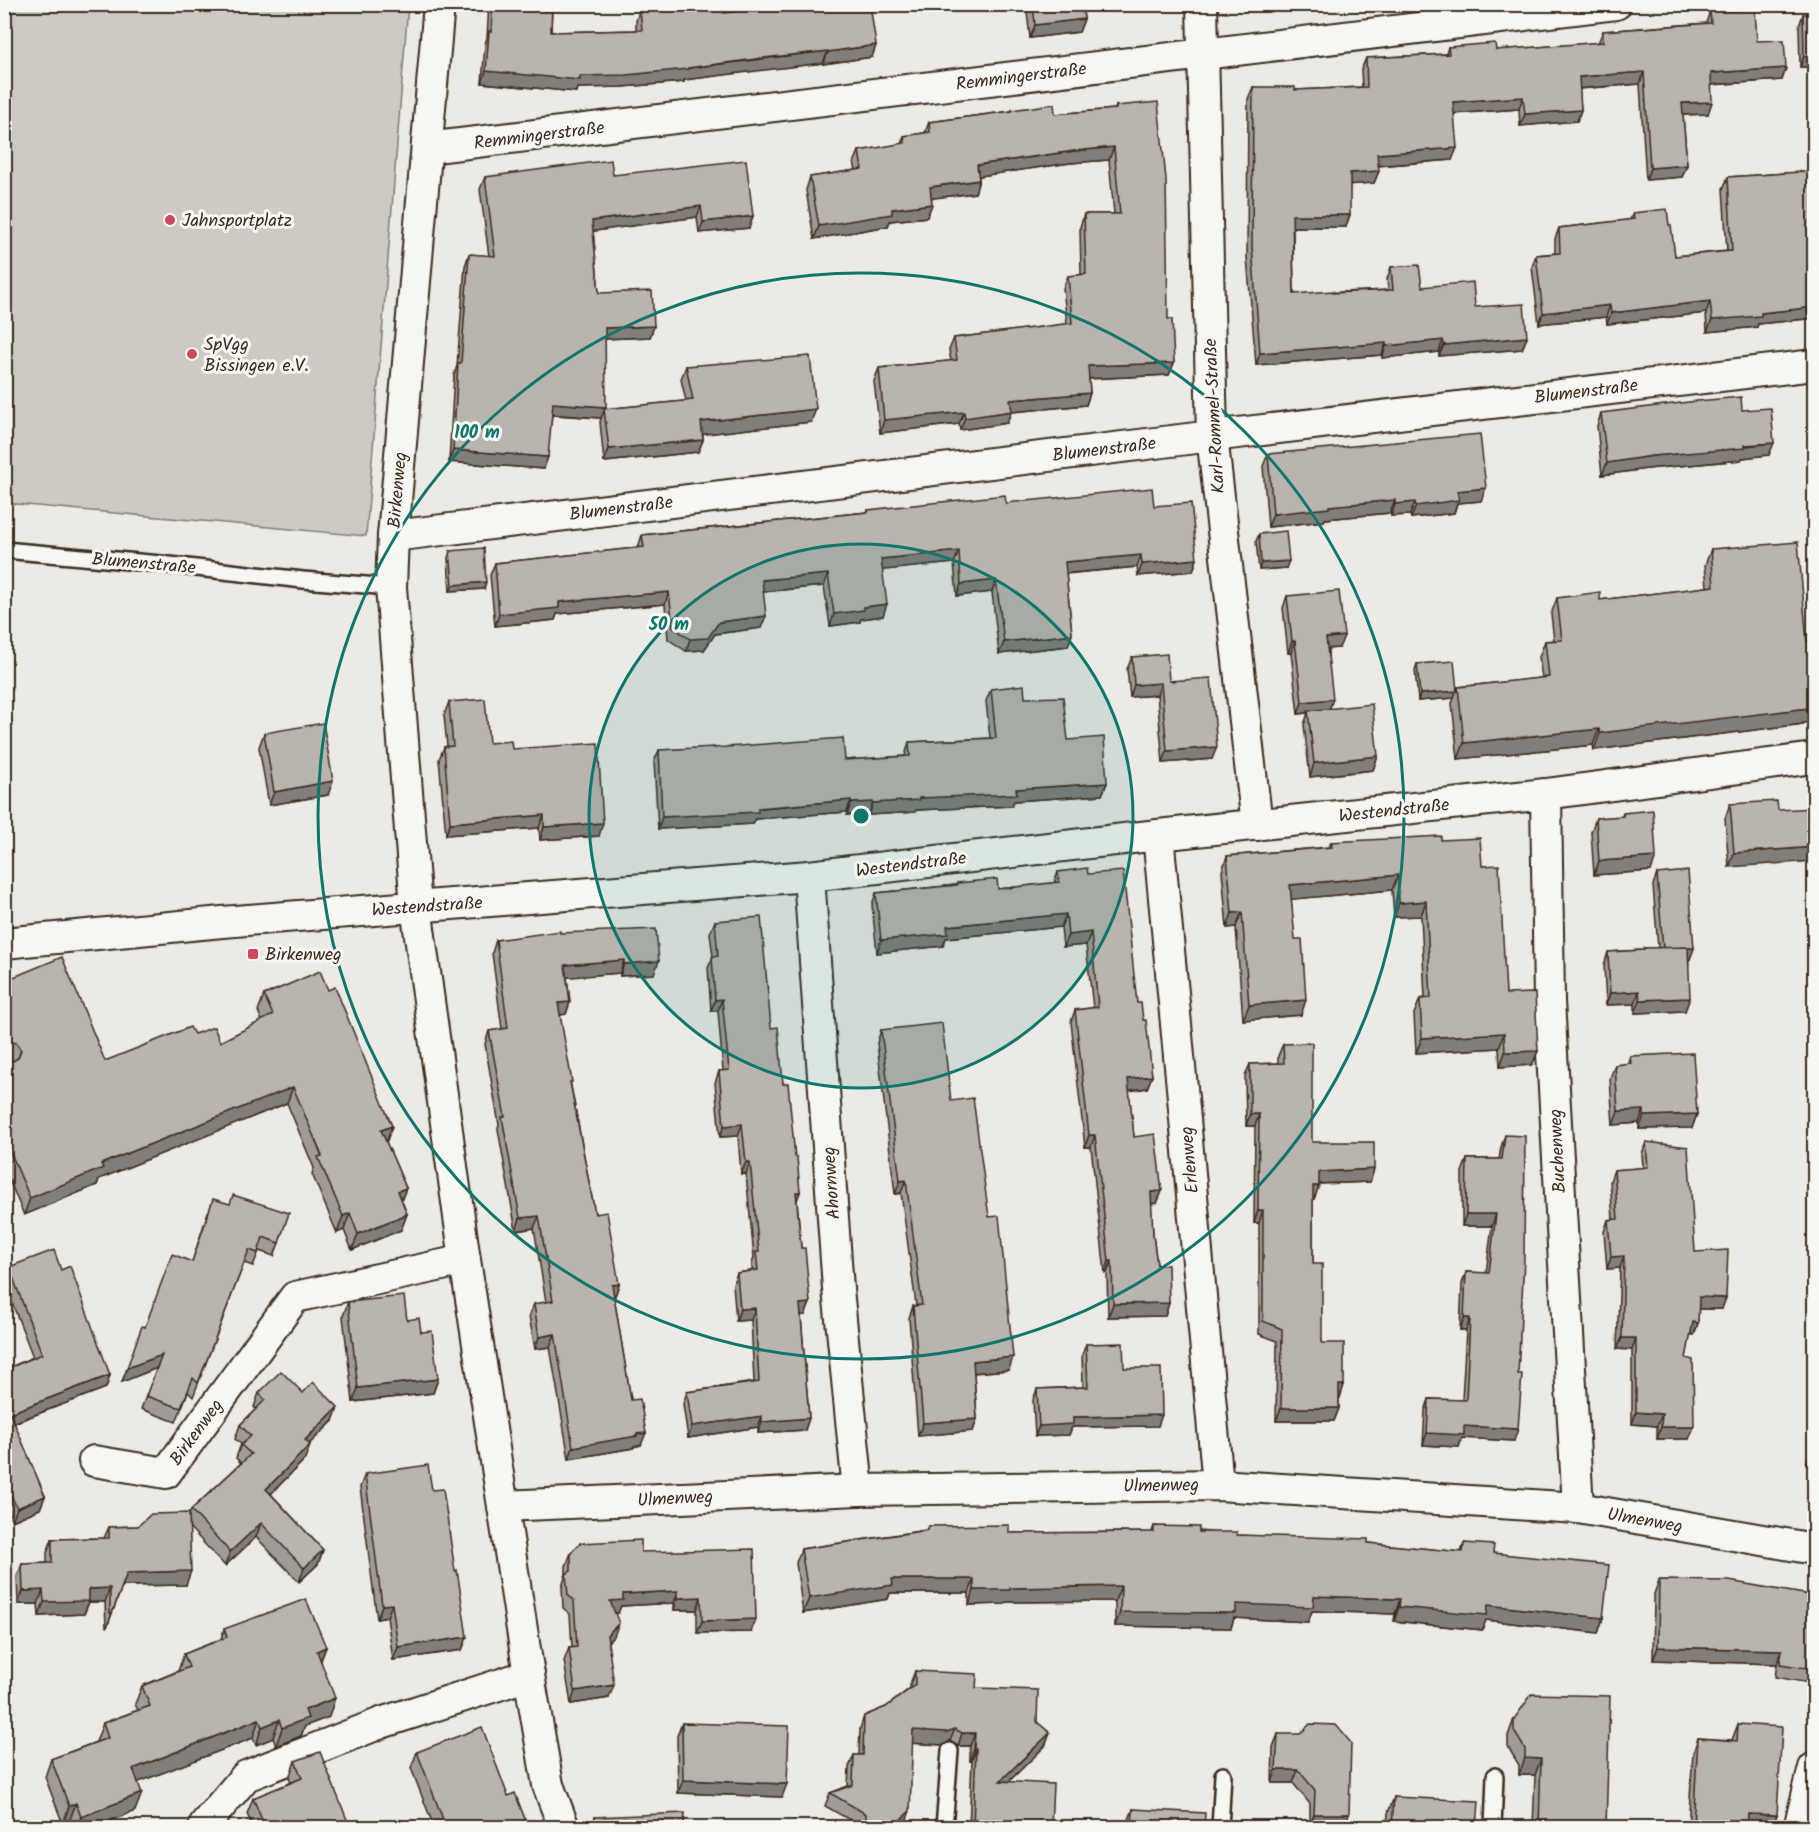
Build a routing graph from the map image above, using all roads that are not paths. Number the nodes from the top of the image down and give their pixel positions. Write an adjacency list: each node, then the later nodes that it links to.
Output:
1 (439, 4): 5 (street, Birkenweg)
2 (1202, 4): 4 (street, Karl-Rommel-Straße)
3 (1616, 4): 4 (street, Remmingerstraße)
4 (1202, 54): 5 (street, Remmingerstraße); 7 (street, Karl-Rommel-Straße)
5 (427, 148): 8 (street, Birkenweg)
6 (1815, 366): 7 (street, Blumenstraße)
7 (1212, 436): 8 (street, Blumenstraße); 13 (street, Karl-Rommel-Straße)
8 (393, 536): 10 (street, Birkenweg)
9 (4, 550): 10 (lane, Blumenstraße)
10 (390, 586): 16 (street, Birkenweg)
11 (1815, 758): 12 (street, Westendstraße)
12 (1546, 794): 13 (street, Westendstraße); 23 (street, Buchenweg)
13 (1257, 825): 14 (street, Westendstraße)
14 (1158, 835): 15 (street, Westendstraße); 20 (street, Erlenweg)
15 (809, 876): 16 (street, Westendstraße); 21 (street, Ahornweg)
16 (416, 907): 17 (street, Westendstraße); 18 (street, Birkenweg)
17 (4, 943)
18 (465, 1260): 19 (street, Birkenweg); 22 (street, Birkenweg)
19 (94, 1461)
20 (1218, 1485): 21 (street, Ulmenweg); 23 (street, Ulmenweg)
21 (858, 1490): 22 (street, Ulmenweg)
22 (503, 1506): 25 (street, Birkenweg)
23 (1578, 1508): 24 (street, Ulmenweg)
24 (1815, 1549)
25 (529, 1676): 30 (street); 31 (street, Birkenweg)
26 (950, 1751): 32 (lane)
27 (1815, 1768): 35 (street)
28 (1223, 1775): 33 (lane)
29 (1494, 1776): 34 (lane)
30 (205, 1824)
31 (564, 1827)
32 (944, 1827)
33 (1220, 1827)
34 (1493, 1827)
35 (1799, 1827)

